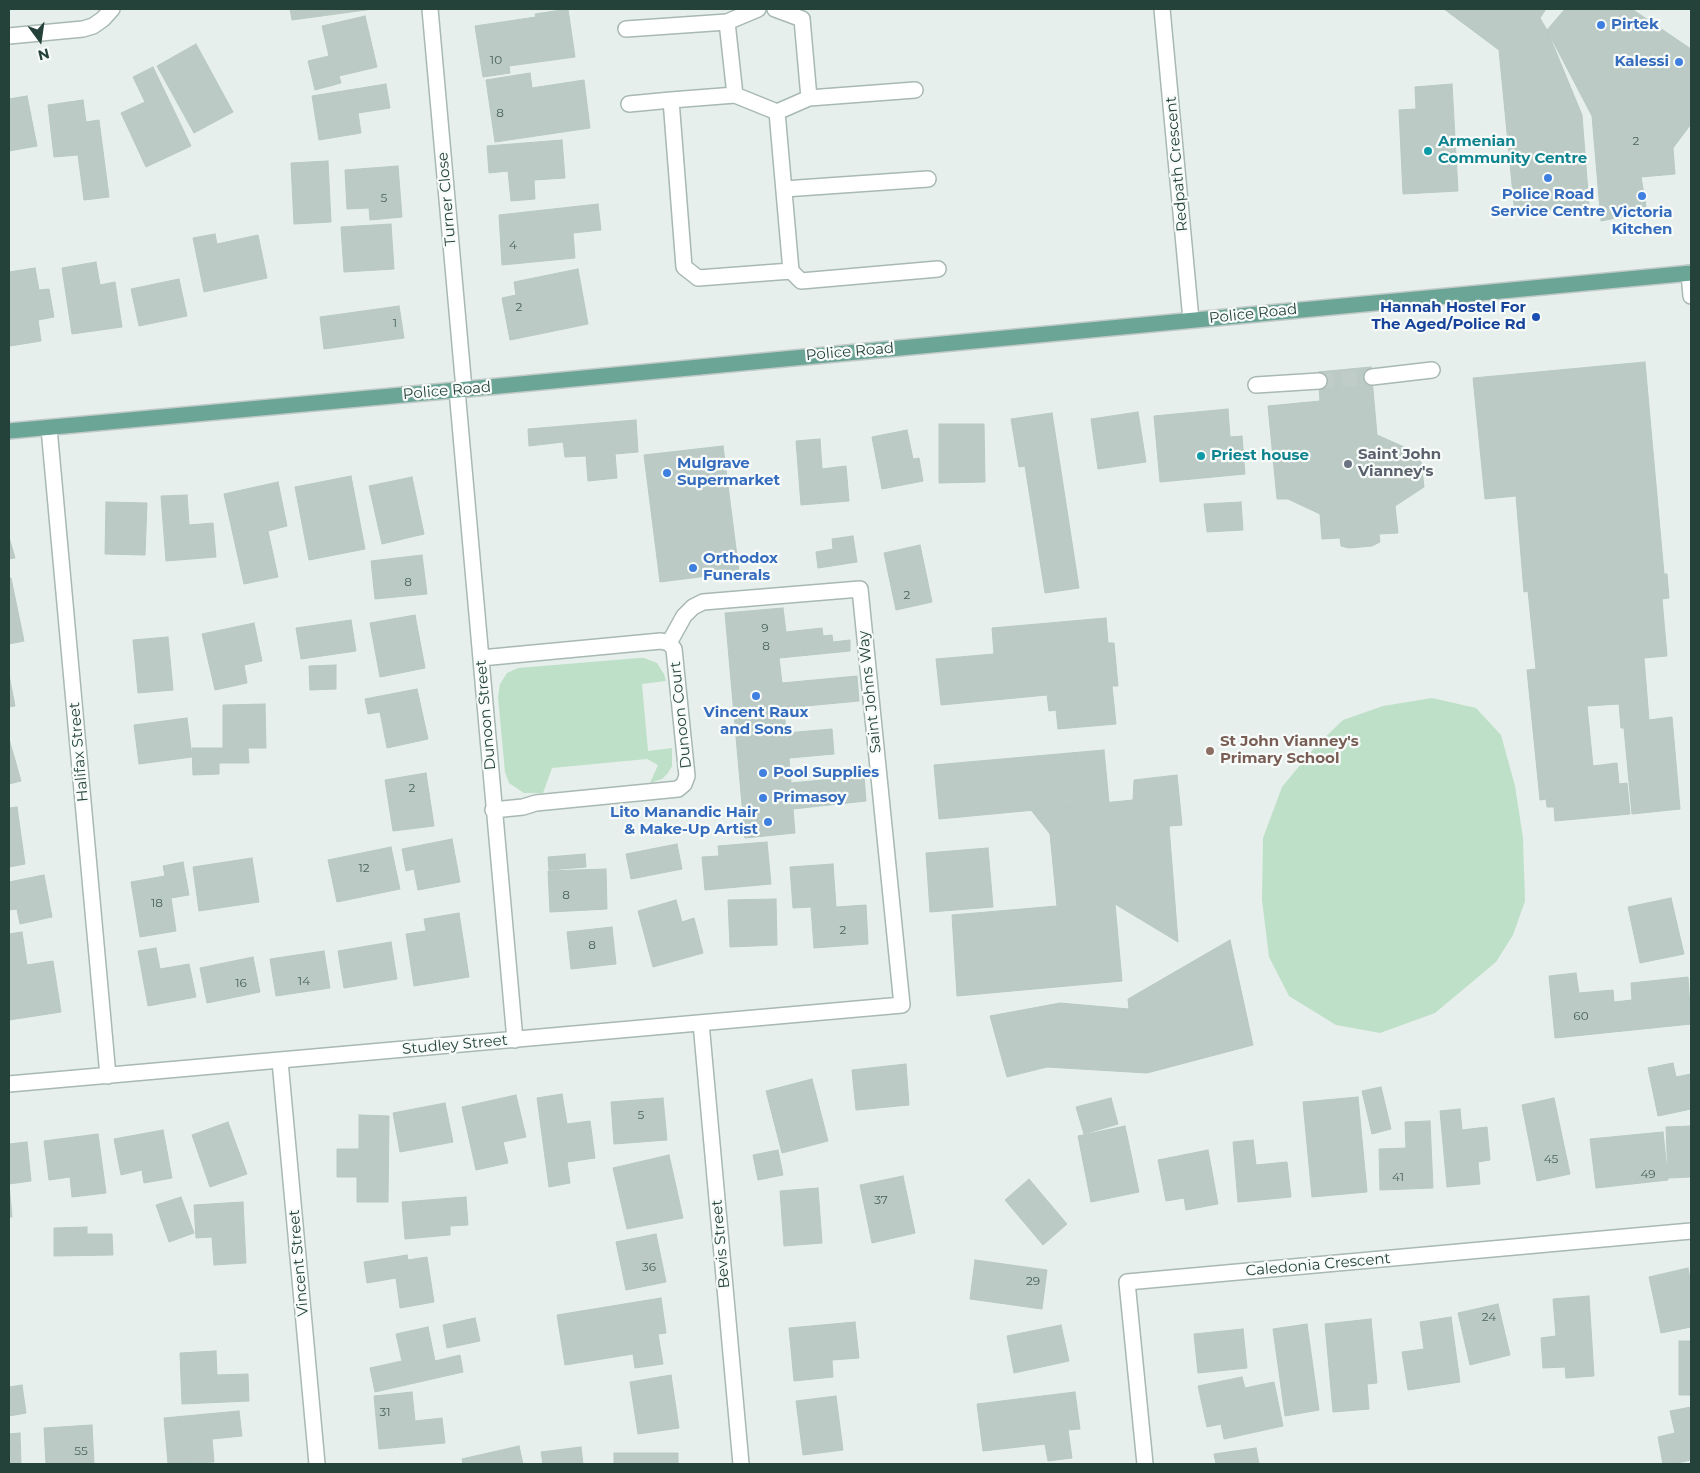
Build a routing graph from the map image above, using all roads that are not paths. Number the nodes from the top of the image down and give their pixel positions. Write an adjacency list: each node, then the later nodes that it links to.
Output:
1 (112, 9): 8 (street)
2 (430, 9): 26 (street, Turner Close)
3 (758, 9): 6 (street)
4 (775, 9): 11 (street)
5 (1162, 9): 21 (street, Redpath Crescent)
6 (727, 22): 7 (street); 10 (street)
7 (626, 29)
8 (9, 36)
9 (915, 90): 11 (street)
10 (735, 95): 12 (street); 14 (street)
11 (808, 98): 14 (street)
12 (671, 100): 13 (street); 18 (street)
13 (629, 104)
14 (777, 112): 16 (street)
15 (928, 179): 16 (street)
16 (784, 189): 18 (street)
17 (938, 269): 18 (street)
18 (791, 272)
19 (1690, 273): 20 (street); 21 (main road, Police Road)
20 (1691, 296)
21 (1192, 320): 26 (main road, Police Road)
22 (1432, 370): 23 (street)
23 (1372, 377)
24 (1318, 381): 25 (street)
25 (1256, 385)
26 (460, 390): 27 (main road, Police Road); 30 (street, Dunoon Street)
27 (49, 428): 28 (main road, Police Road); 36 (street, Halifax Street)
28 (9, 431)
29 (670, 643): 30 (street, Dunoon Court); 31 (street, Dunoon Court); 32 (street, Saint Johns Way)
30 (481, 658): 31 (street, Dunoon Street)
31 (494, 810): 34 (street, Dunoon Street)
32 (902, 1005): 33 (street, Studley Street)
33 (701, 1023): 34 (street, Studley Street); 40 (street, Bevis Street)
34 (515, 1040): 35 (street, Studley Street)
35 (280, 1061): 36 (street, Studley Street); 39 (street, Vincent Street)
36 (108, 1076): 37 (street, Studley Street)
37 (9, 1084)
38 (1691, 1231): 41 (street, Caledonia Crescent)
39 (317, 1464)
40 (741, 1464)
41 (1145, 1464)

